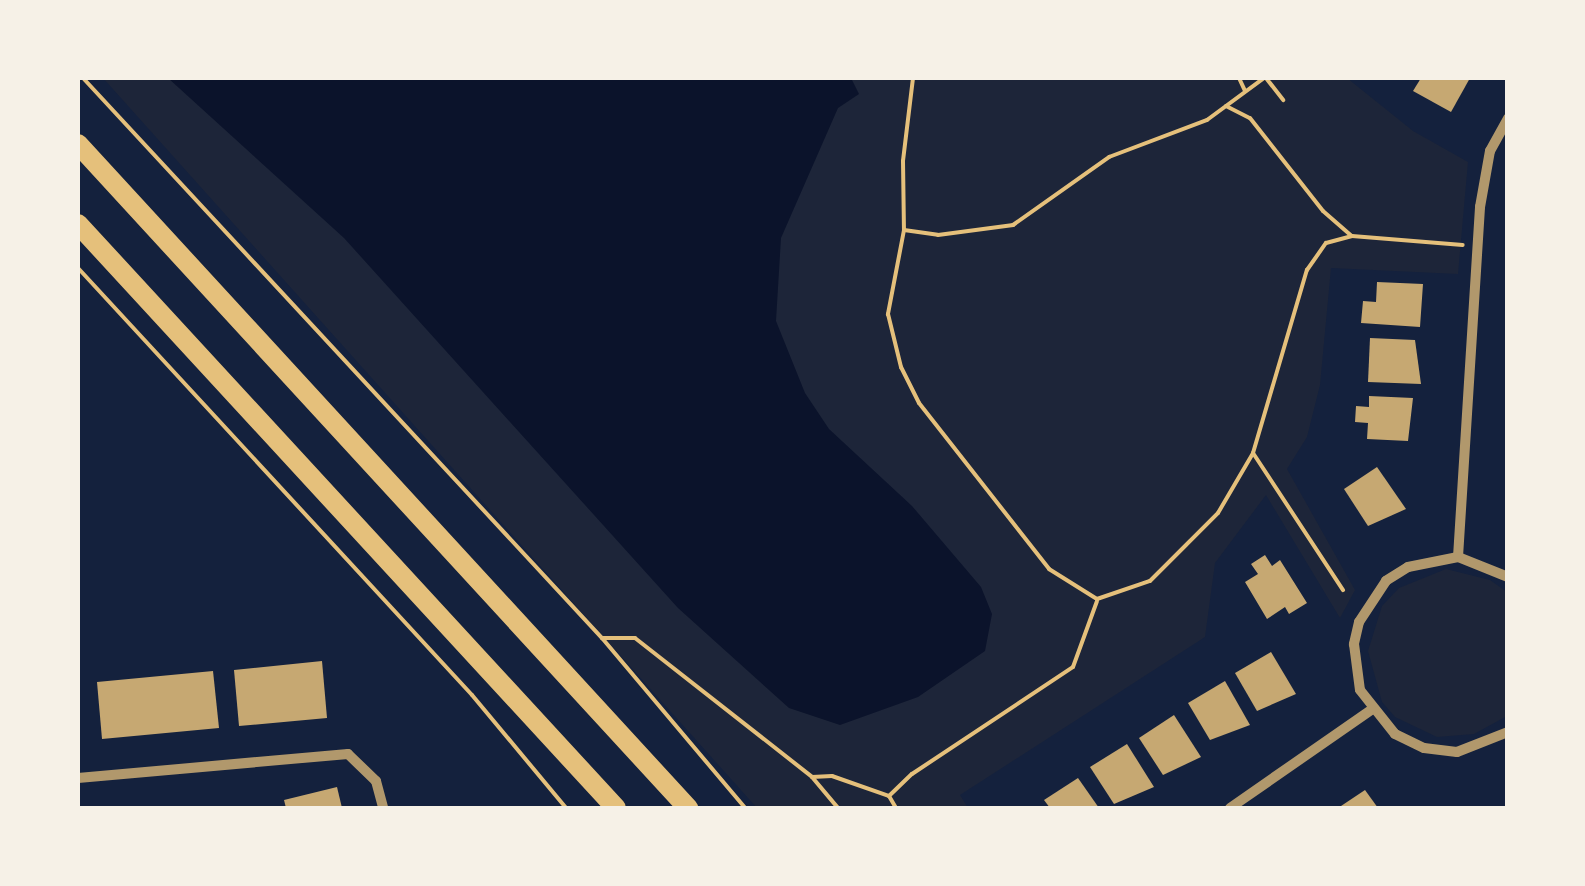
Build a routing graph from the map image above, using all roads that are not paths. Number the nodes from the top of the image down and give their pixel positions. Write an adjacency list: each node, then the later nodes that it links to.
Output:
1 (1508, 118): 4 (street)
2 (78, 144): 11 (main road)
3 (78, 224): 10 (main road)
4 (1458, 557): 5 (street); 6 (street)
5 (1508, 577)
6 (1372, 710): 7 (street); 12 (street)
7 (1508, 732)
8 (78, 778): 9 (street)
9 (383, 808)
10 (616, 808)
11 (688, 808)
12 (1230, 808)

